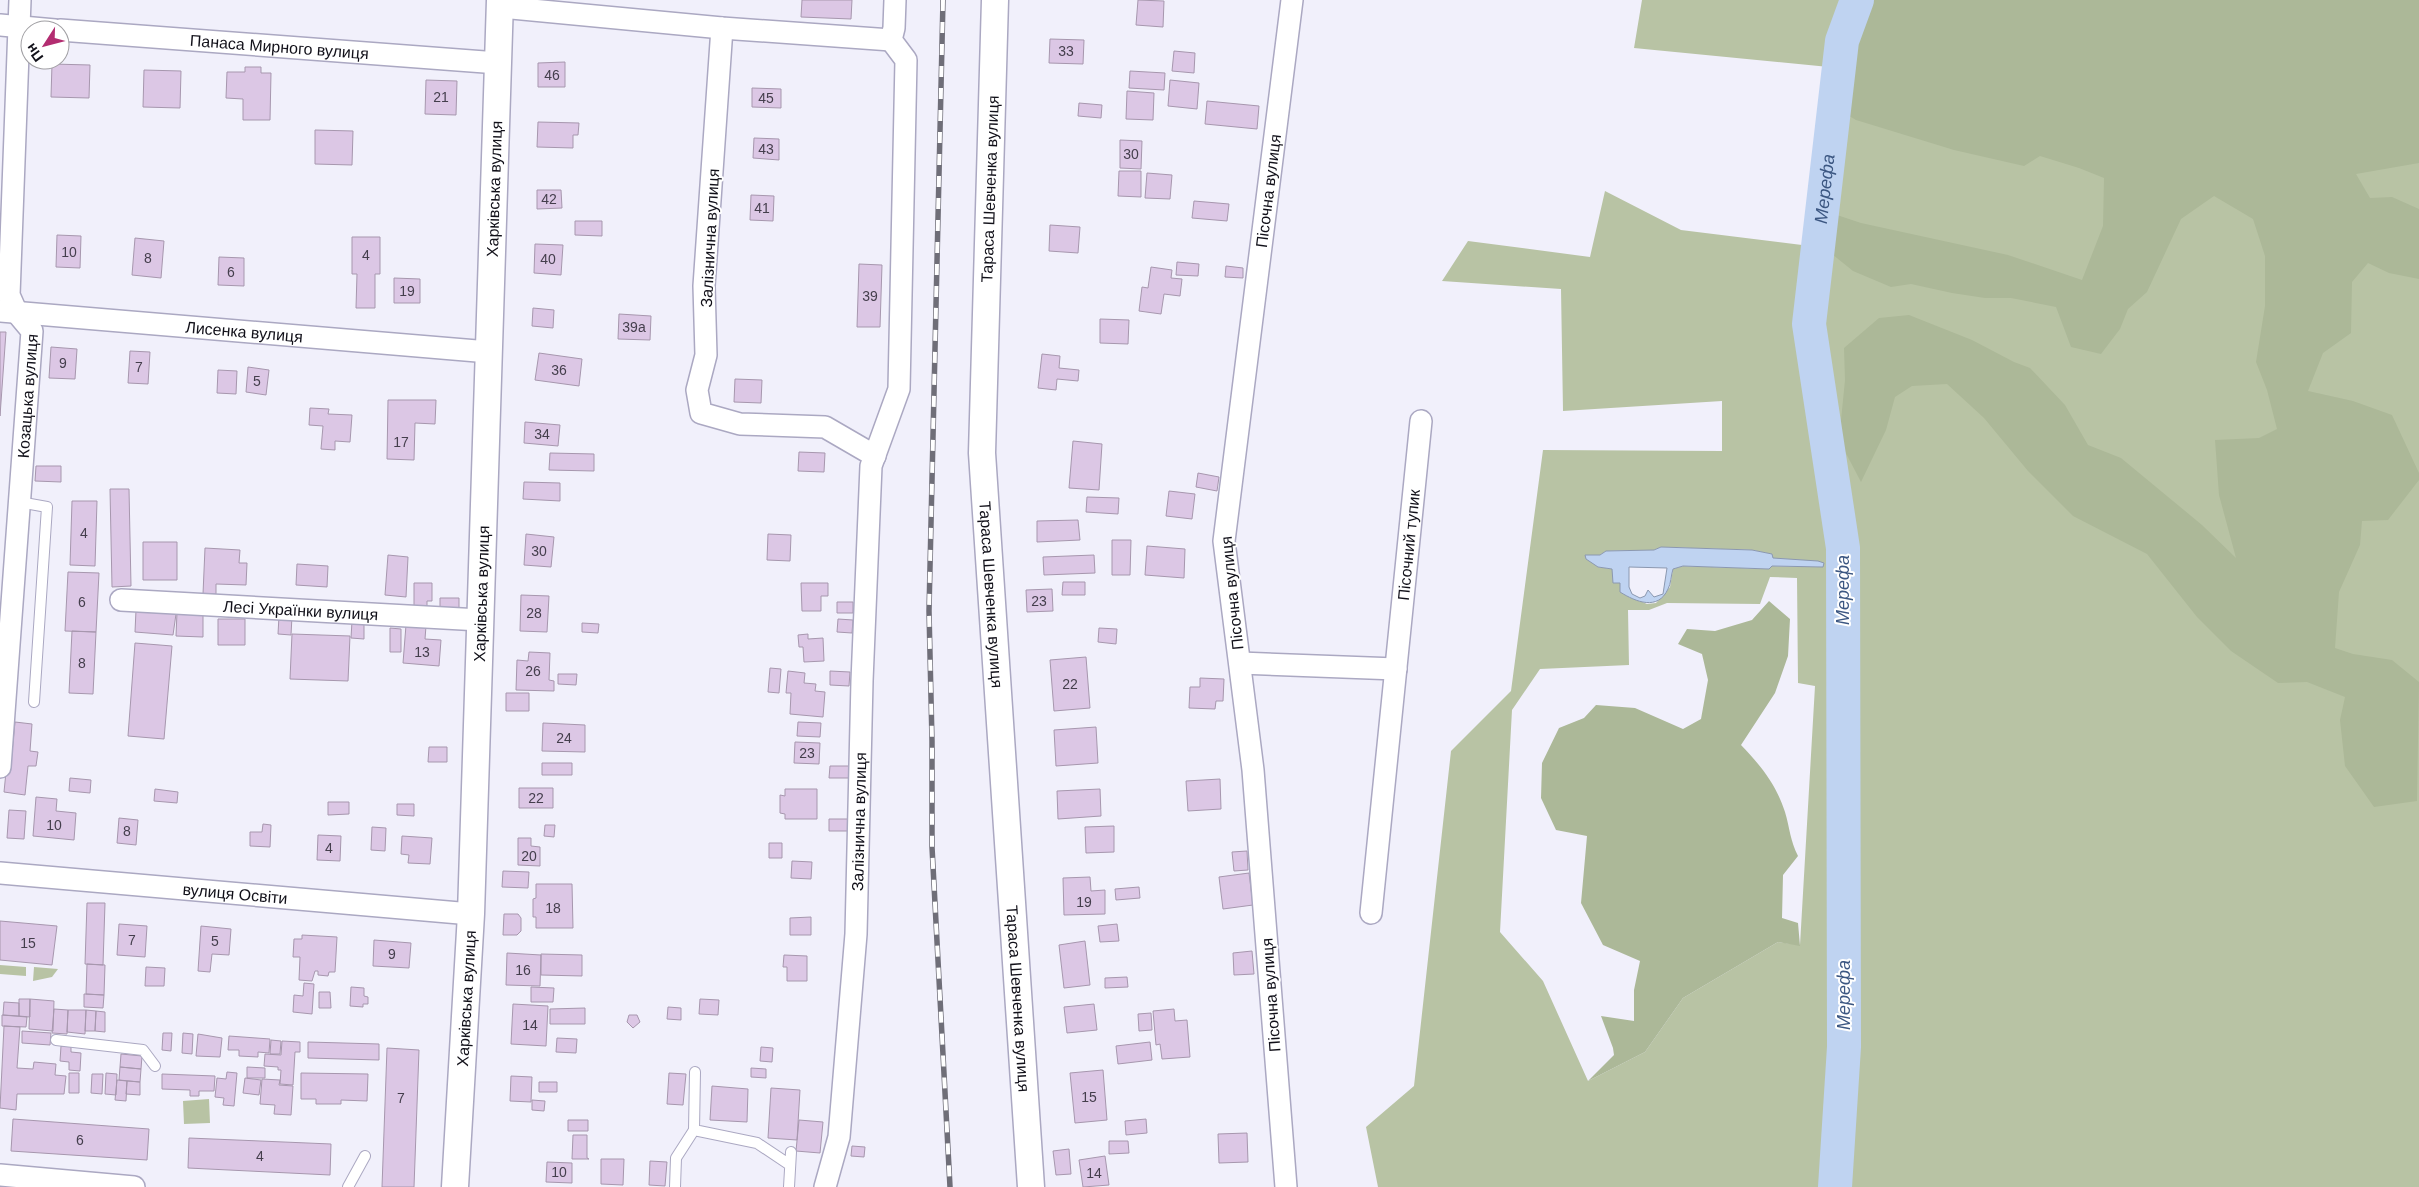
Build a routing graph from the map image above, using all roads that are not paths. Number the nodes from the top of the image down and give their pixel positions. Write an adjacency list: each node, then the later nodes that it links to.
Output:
1 (20, 0): 6 (street, Козацька вулиця)
2 (895, 0): 9 (street)
3 (995, 0): 39 (street, Тараса Шевченка вулиця)
4 (1292, 0): 18 (street, Пісочна вулиця)
5 (500, 3): 7 (street); 10 (street, Харківська вулиця)
6 (9, 26): 11 (street, Козацька вулиця)
7 (722, 28): 9 (street); 14 (street, Залізнична вулиця)
8 (70, 31): 10 (street, Панаса Мирного вулиця)
9 (891, 40): 14 (street, Залізнична вулиця)
10 (498, 64): 12 (street, Харківська вулиця)
11 (8, 312): 12 (street, Лисенка вулиця); 15 (street, Козацька вулиця)
12 (489, 352): 17 (street, Харківська вулиця)
13 (1421, 421): 19 (street, Пісочний тупик)
14 (875, 456): 38 (street, Залізнична вулиця)
15 (18, 502): 20 (lane); 21 (street, Козацька вулиця)
16 (121, 600): 17 (street, Лесі Українки вулиця)
17 (480, 620): 24 (street, Харківська вулиця)
18 (1240, 664): 19 (street); 40 (street, Пісочна вулиця)
19 (1396, 669): 23 (street, Пісочний тупик)
20 (34, 702)
21 (0, 767)
22 (0, 873): 24 (street, вулиця Освіти)
23 (1371, 912)
24 (471, 914): 35 (street, Харківська вулиця)
25 (56, 1040): 26 (lane)
26 (155, 1066)
27 (695, 1072): 28 (lane)
28 (694, 1130): 31 (lane); 36 (lane)
29 (791, 1152): 31 (lane)
30 (365, 1156): 34 (lane)
31 (790, 1165): 37 (lane)
32 (0, 1175): 33 (street)
33 (134, 1187)
34 (348, 1187)
35 (455, 1187)
36 (675, 1187)
37 (790, 1187)
38 (825, 1187)
39 (1031, 1187)
40 (1286, 1187)

